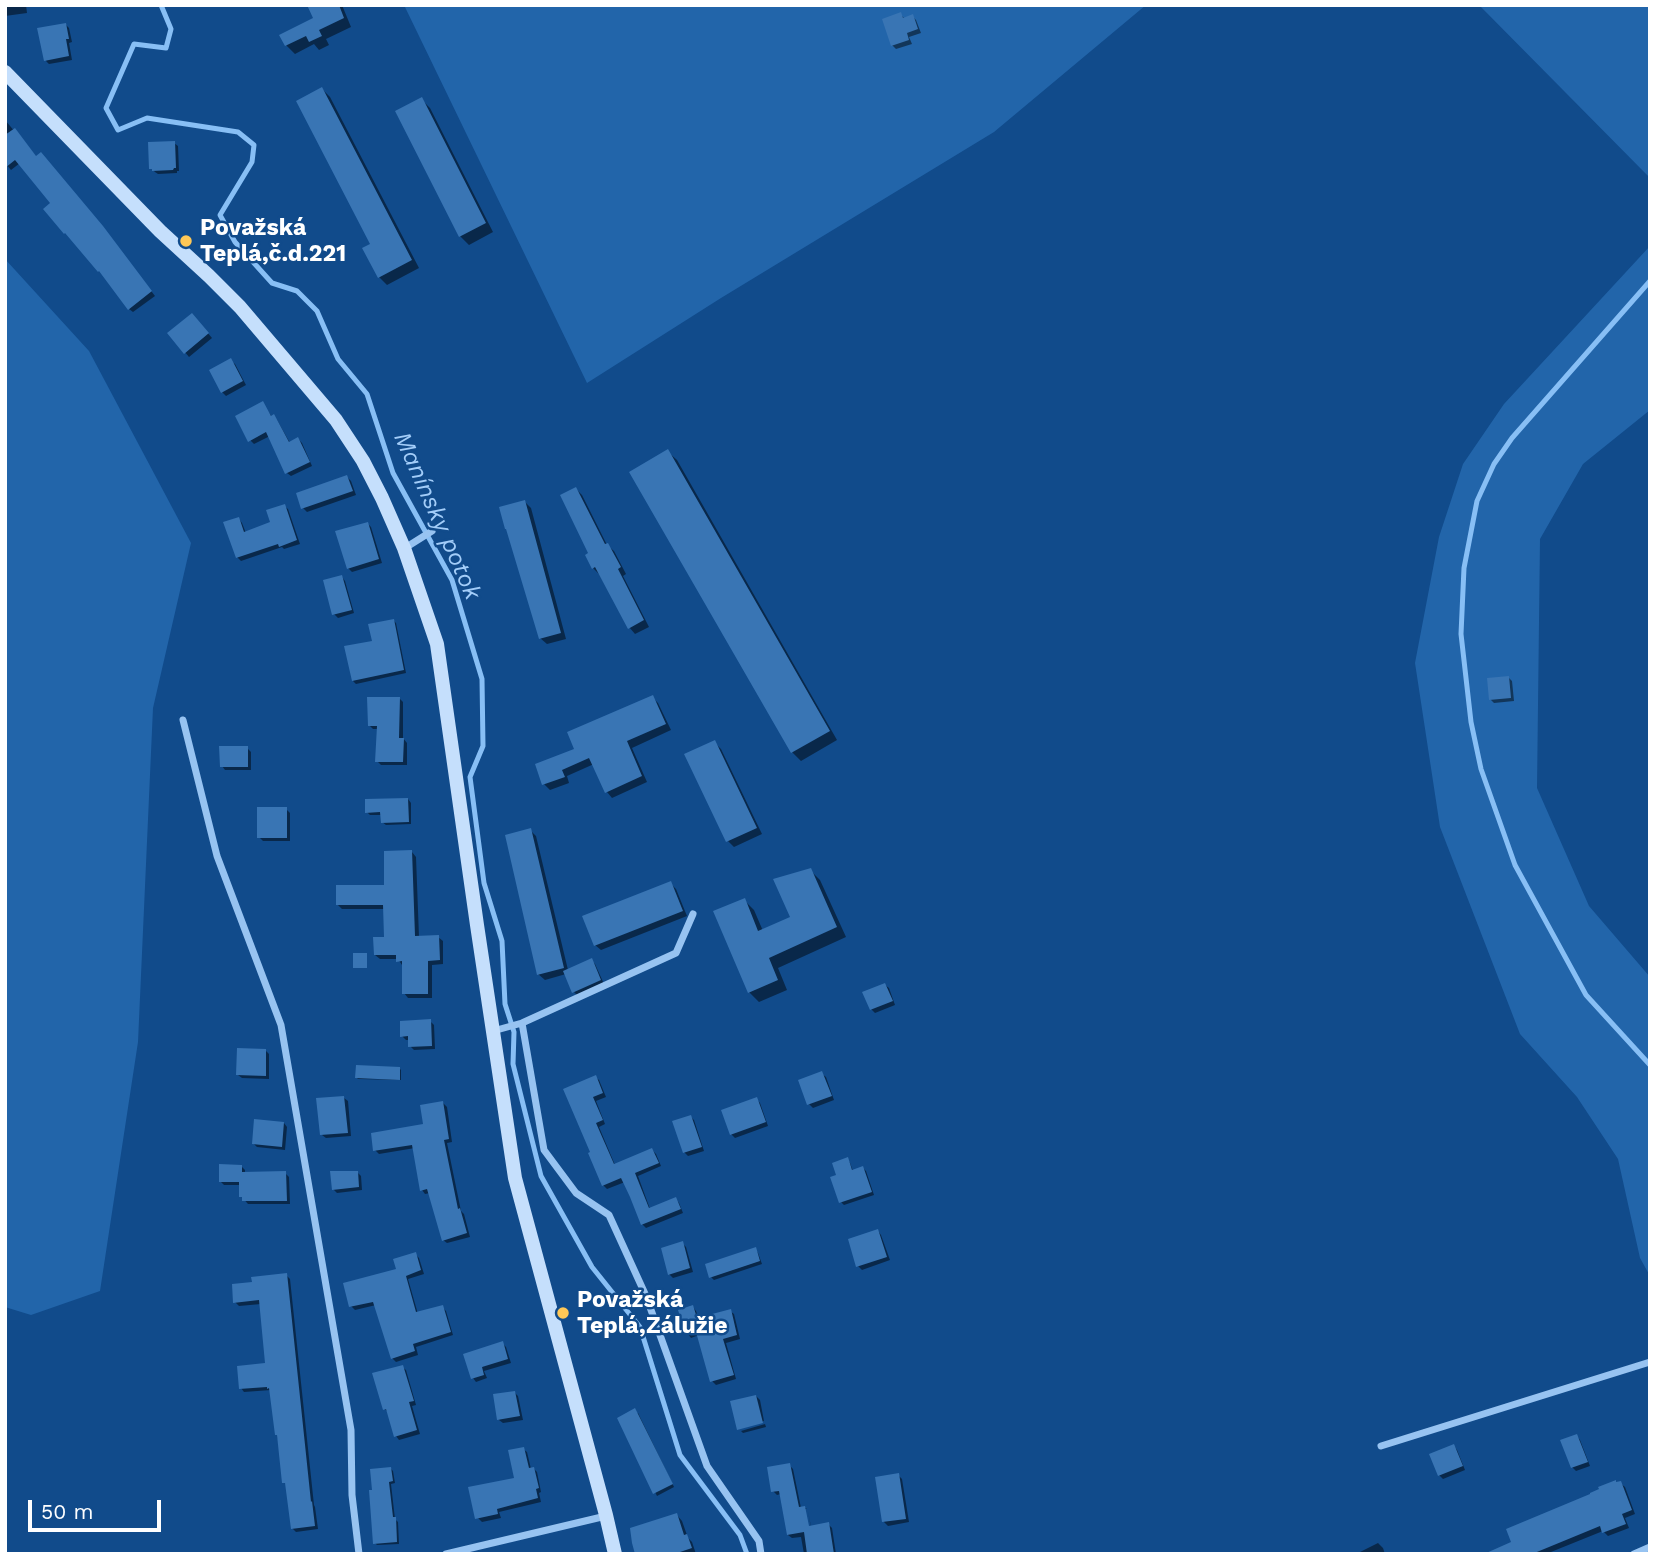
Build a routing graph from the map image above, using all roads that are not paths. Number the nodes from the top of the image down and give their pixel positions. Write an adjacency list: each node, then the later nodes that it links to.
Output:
1 (5, 72): 3 (street)
2 (432, 531): 3 (street)
3 (404, 548): 7 (street)
4 (183, 720): 12 (street)
5 (693, 914): 6 (street)
6 (522, 1023): 7 (street); 15 (street)
7 (493, 1031): 10 (street)
8 (1650, 1362): 9 (street)
9 (1381, 1446)
10 (606, 1516): 13 (street); 14 (street)
11 (1650, 1548): 16 (street)
12 (359, 1554)
13 (446, 1554)
14 (615, 1554)
15 (761, 1554)
16 (1634, 1554)

